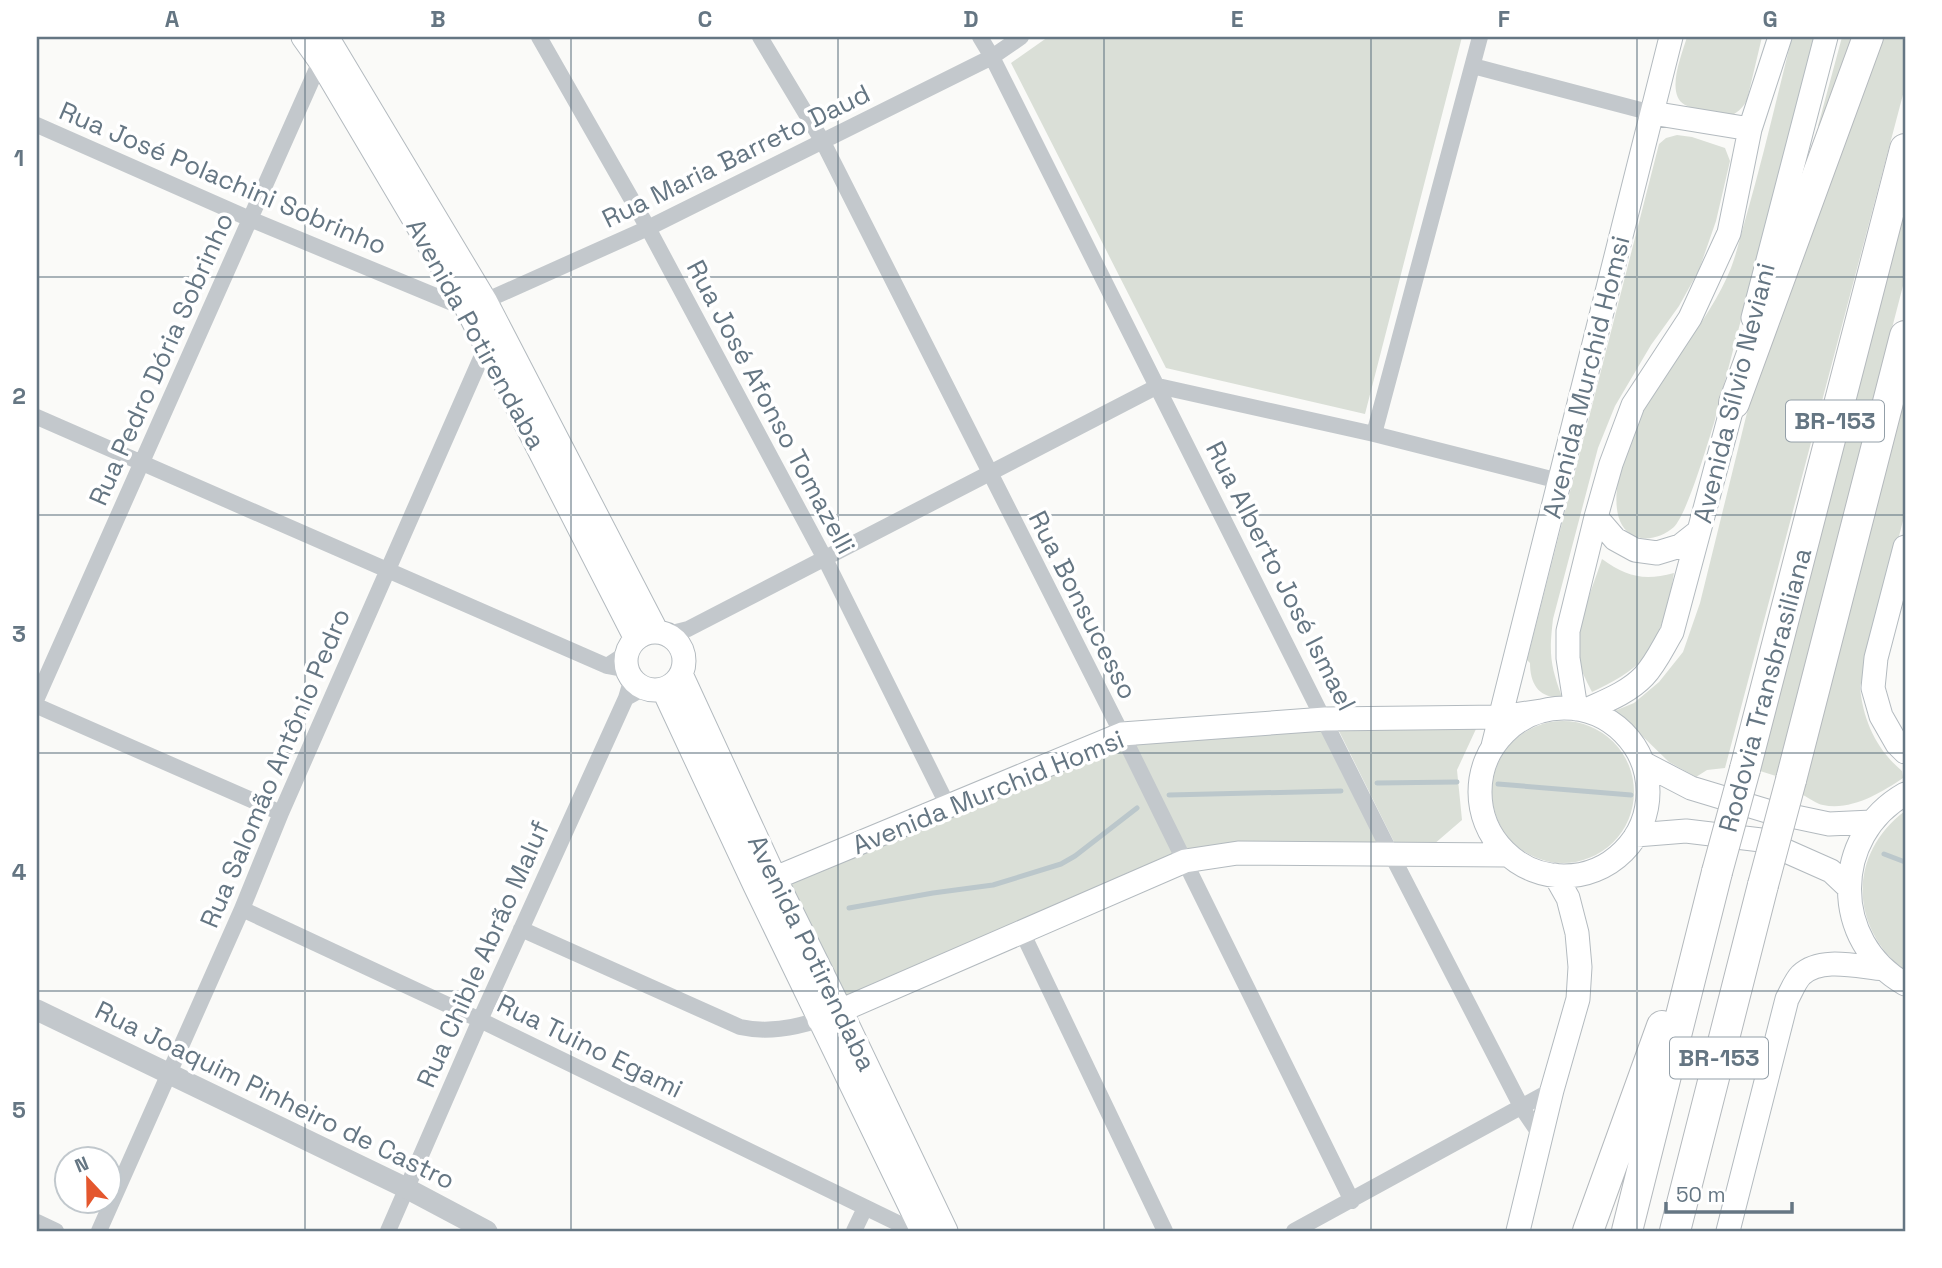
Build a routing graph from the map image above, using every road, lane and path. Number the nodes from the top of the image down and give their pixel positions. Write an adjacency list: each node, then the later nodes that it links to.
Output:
1 (303, 37): 13 (main road, Avenida Potirendaba)
2 (539, 37): 21 (street, Rua José Afonso Tomazelli)
3 (760, 37): 18 (street, Rua Bonsucesso)
4 (980, 37): 12 (street, Rua Alberto José Ismael)
5 (1021, 37): 12 (street, Rua Maria Barreto Daud)
6 (1480, 37): 14 (street)
7 (1671, 37): 15 (main road, Avenida Murchid Homsi)
8 (1780, 37): 17 (main road, Avenida Murchid Homsi)
9 (1826, 37): 27 (main road, Avenida Sílvio Neviani)
10 (1868, 37): 27 (highway)
11 (328, 38): 13 (street, Rua Pedro Dória Sobrinho); 22 (main road, Avenida Potirendaba)
12 (992, 57): 18 (street, Rua Maria Barreto Daud); 26 (street, Rua Alberto José Ismael)
13 (320, 61): 20 (street, Rua Pedro Dória Sobrinho); 22 (main road, Avenida Potirendaba)
14 (1473, 66): 15 (street); 29 (street)
15 (1652, 113): 17 (main road); 32 (main road, Avenida Murchid Homsi)
16 (37, 125): 20 (street, Rua José Polachini Sobrinho)
17 (1750, 129): 33 (main road, Avenida Murchid Homsi)
18 (823, 142): 21 (street, Rua Maria Barreto Daud); 31 (street, Rua Bonsucesso)
19 (1905, 149): 64 (highway, Rodovia Transbrasiliana / BR-153, bridge)
20 (250, 219): 22 (street, Rua José Polachini Sobrinho); 30 (street, Rua Pedro Dória Sobrinho)
21 (648, 228): 22 (street, Rua Maria Barreto Daud); 36 (street, Rua José Afonso Tomazelli)
22 (476, 306): 23 (main road, Avenida Potirendaba); 25 (main road, Avenida Potirendaba)
23 (498, 326): 25 (street, Rua Salomão Antônio Pedro); 38 (main road, Avenida Potirendaba)
24 (1905, 336): 90 (highway, Rodovia Transbrasiliana / BR-153, bridge)
25 (486, 346): 37 (street, Rua Salomão Antônio Pedro); 38 (main road, Avenida Potirendaba)
26 (1158, 386): 29 (street); 31 (street); 44 (street, Rua Alberto José Ismael)
27 (1734, 403): 34 (main road, Avenida Sílvio Neviani)
28 (37, 416): 30 (street)
29 (1374, 434): 32 (street)
30 (142, 463): 37 (street); 39 (street, Rua Pedro Dória Sobrinho)
31 (989, 473): 36 (street); 45 (street, Rua Bonsucesso)
32 (1559, 481): 43 (main road, Avenida Murchid Homsi)
33 (1596, 517): 34 (main road); 41 (main road, Avenida Murchid Homsi)
34 (1699, 531): 41 (main road, Avenida Sílvio Neviani)
35 (1905, 547): 47 (main road)
36 (824, 558): 38 (street); 50 (street, Rua José Afonso Tomazelli)
37 (386, 570): 38 (street); 51 (street, Rua Salomão Antônio Pedro)
38 (646, 660): 58 (main road, Avenida Potirendaba); 61 (street, Rua Chible Abrão Maluf); 69 (main road, Avenida Potirendaba)
39 (37, 698)
40 (37, 706): 51 (street)
41 (1581, 709): 42 (main road); 48 (main road)
42 (1541, 711): 43 (main road, Avenida Murchid Homsi); 46 (main road)
43 (1501, 717): 44 (main road, Avenida Murchid Homsi); 46 (main road, Avenida Murchid Homsi)
44 (1325, 719): 45 (main road, Avenida Murchid Homsi); 54 (street, Rua Alberto José Ismael)
45 (1122, 734): 50 (main road, Avenida Murchid Homsi); 56 (street, Rua Bonsucesso)
46 (1493, 746): 55 (main road)
47 (1905, 752)
48 (1643, 763): 52 (main road); 53 (main road)
49 (1905, 794): 52 (main road)
50 (948, 806): 58 (main road, Avenida Murchid Homsi)
51 (281, 813): 60 (street, Rua Salomão Antônio Pedro)
52 (1872, 822): 59 (main road)
53 (1636, 835): 57 (main road); 59 (main road)
54 (1391, 854): 55 (main road); 56 (main road); 72 (street, Rua Alberto José Ismael)
55 (1507, 855): 57 (main road)
56 (1185, 861): 62 (main road); 75 (street, Rua Bonsucesso)
57 (1555, 875): 71 (main road)
58 (775, 878): 67 (main road, Avenida Potirendaba)
59 (1849, 888): 63 (main road)
60 (242, 909): 68 (street, Rua Tuino Egami); 70 (street, Rua Salomão Antônio Pedro)
61 (521, 929): 68 (street, Rua Chible Abrão Maluf); 69 (street)
62 (1022, 932): 67 (main road); 85 (street)
63 (1884, 969): 65 (main road); 91 (main road)
64 (1690, 984): 88 (highway); 89 (highway, Rodovia Transbrasiliana / BR-153)
65 (1905, 984)
66 (37, 1010): 70 (street, Rua Joaquim Pinheiro de Castro)
67 (841, 1011): 69 (main road); 78 (main road, Avenida Potirendaba)
68 (480, 1020): 74 (street, Rua Chible Abrão Maluf); 76 (street, Rua Tuino Egami)
69 (819, 1020): 78 (main road, Avenida Potirendaba)
70 (169, 1074): 74 (street, Rua Joaquim Pinheiro de Castro); 80 (street, Rua Salomão Antônio Pedro)
71 (1552, 1090): 72 (street); 73 (main road)
72 (1522, 1108): 73 (street, Rua Alberto José Ismael); 75 (street)
73 (1541, 1136): 87 (main road)
74 (406, 1188): 81 (street, Rua Chible Abrão Maluf); 82 (street, Rua Joaquim Pinheiro de Castro)
75 (1352, 1201): 86 (street)
76 (865, 1208): 83 (street); 84 (street, Rua Tuino Egami)
77 (37, 1222): 79 (street)
78 (936, 1230)
79 (56, 1231)
80 (99, 1231)
81 (388, 1231)
82 (488, 1231)
83 (854, 1231)
84 (914, 1231)
85 (1165, 1231)
86 (1294, 1231)
87 (1518, 1231)
88 (1588, 1231)
89 (1627, 1231)
90 (1675, 1231)
91 (1728, 1231)

